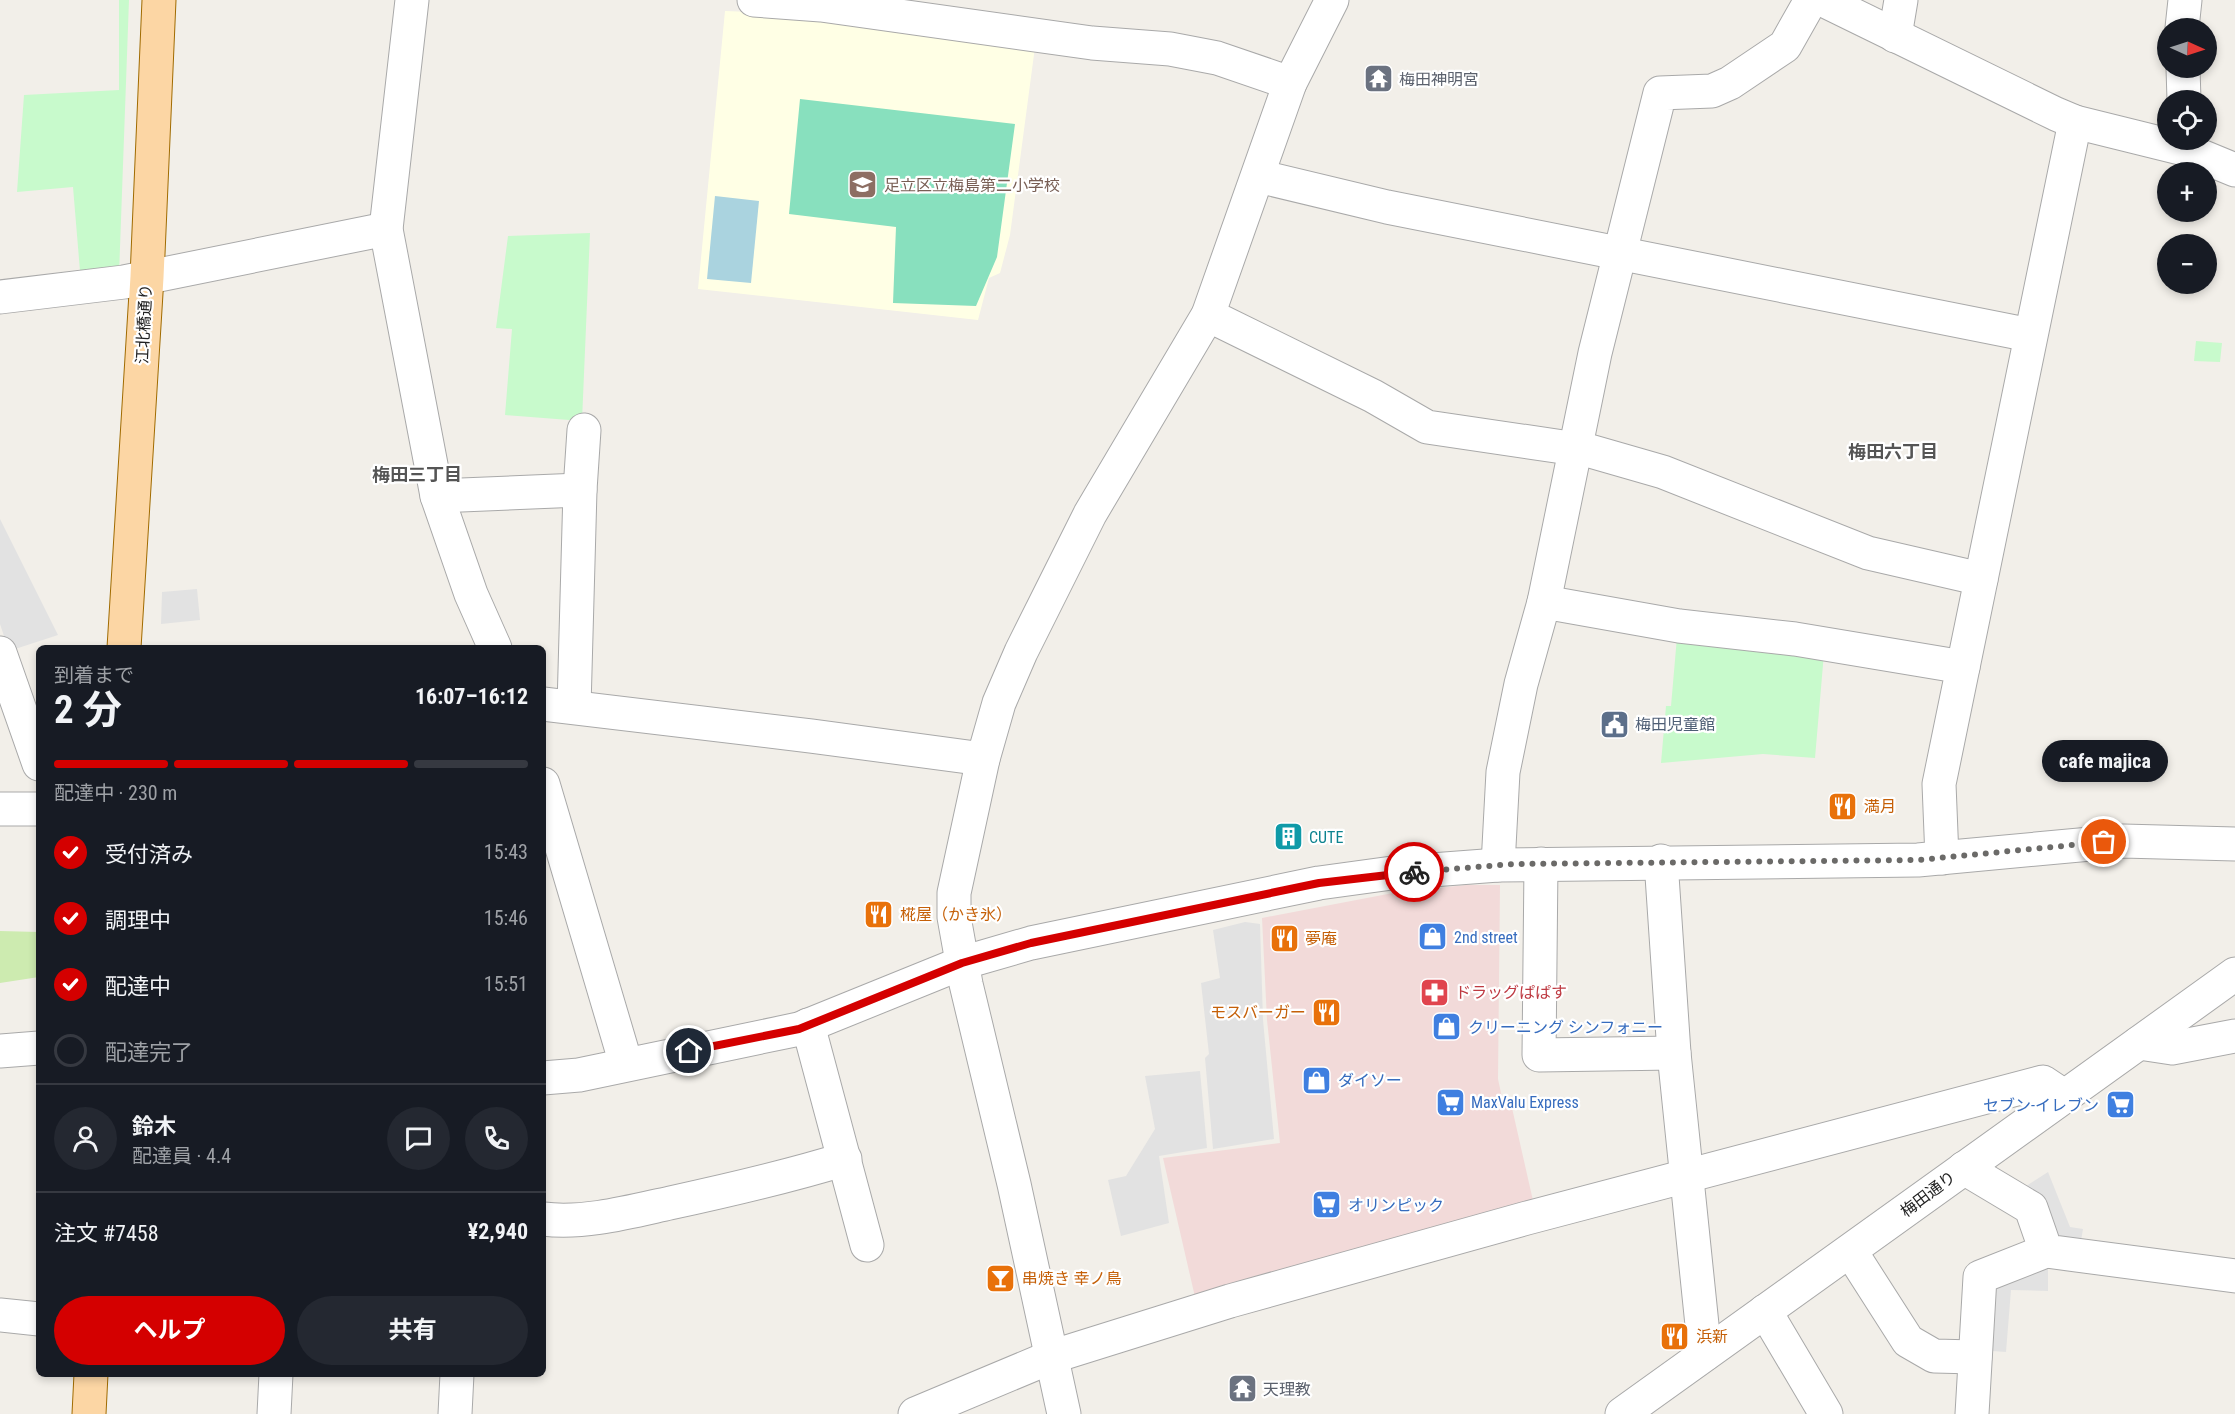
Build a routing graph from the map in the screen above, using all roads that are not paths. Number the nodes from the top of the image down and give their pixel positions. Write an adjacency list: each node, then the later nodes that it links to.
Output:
1 (159, 0): 20 (main road, 江北橋通り)
2 (412, 0): 18 (street)
3 (754, 0): 9 (street)
4 (1332, 0): 12 (street)
5 (1811, 0): 19 (street)
6 (1823, 0): 11 (street)
7 (1901, 0): 11 (street)
8 (2186, 0): 10 (street)
9 (952, 11): 12 (street)
10 (2183, 18)
11 (1896, 36): 13 (street)
12 (1290, 83): 17 (street)
13 (2075, 122): 14 (street); 23 (street)
14 (2157, 139)
15 (2196, 150): 16 (street)
16 (2235, 170)
17 (1258, 176): 19 (street); 22 (street)
18 (386, 229): 20 (street); 27 (street)
19 (1618, 252): 23 (street); 25 (street)
20 (147, 278): 21 (street); 30 (main road, 江北橋通り)
21 (0, 297)
22 (1208, 315): 25 (street); 36 (street)
23 (2030, 335): 28 (street)
24 (584, 430): 26 (street)
25 (1573, 448): 28 (street); 29 (street)
26 (580, 490): 27 (street); 34 (street)
27 (437, 496): 31 (street)
28 (1981, 579): 33 (street)
29 (1544, 602): 33 (street); 44 (street)
30 (124, 645)
31 (494, 645)
32 (0, 653): 35 (street)
33 (1963, 667): 41 (street)
34 (558, 706): 36 (street)
35 (36, 755)
36 (983, 759): 45 (street)
37 (546, 794): 53 (street)
38 (36, 809): 39 (street)
39 (0, 810)
40 (2235, 844): 41 (street)
41 (1942, 858): 42 (street)
42 (1661, 861): 43 (street); 52 (street)
43 (1541, 864): 44 (street); 52 (street)
44 (1498, 865): 45 (street)
45 (962, 963): 47 (street); 68 (street)
46 (2235, 974): 49 (street, 梅田通り)
47 (808, 1025): 53 (street); 56 (street)
48 (2235, 1036): 49 (street)
49 (2139, 1043): 55 (street, 梅田通り)
50 (36, 1048): 51 (street)
51 (0, 1052)
52 (1674, 1053): 58 (street)
53 (626, 1064): 54 (street)
54 (546, 1078)
55 (2064, 1096): 57 (street, 梅田通り); 58 (street)
56 (845, 1159): 59 (street); 60 (street)
57 (1964, 1168): 61 (street); 62 (street, 梅田通り)
58 (1686, 1178): 67 (street); 68 (street)
59 (546, 1219)
60 (867, 1245)
61 (2046, 1251): 63 (street); 69 (street)
62 (1851, 1252): 64 (street, 梅田通り); 69 (street)
63 (2235, 1276)
64 (1765, 1311): 67 (street, 梅田通り); 79 (street)
65 (0, 1315): 66 (street)
66 (36, 1319)
67 (1705, 1354): 78 (street, 梅田通り)
68 (1051, 1357): 76 (street); 77 (street)
69 (1975, 1357): 80 (street)
70 (91, 1377): 73 (main road)
71 (276, 1377): 74 (street)
72 (457, 1377): 75 (street)
73 (89, 1414)
74 (274, 1414)
75 (455, 1414)
76 (915, 1414)
77 (1064, 1414)
78 (1622, 1414)
79 (1826, 1414)
80 (1972, 1414)

